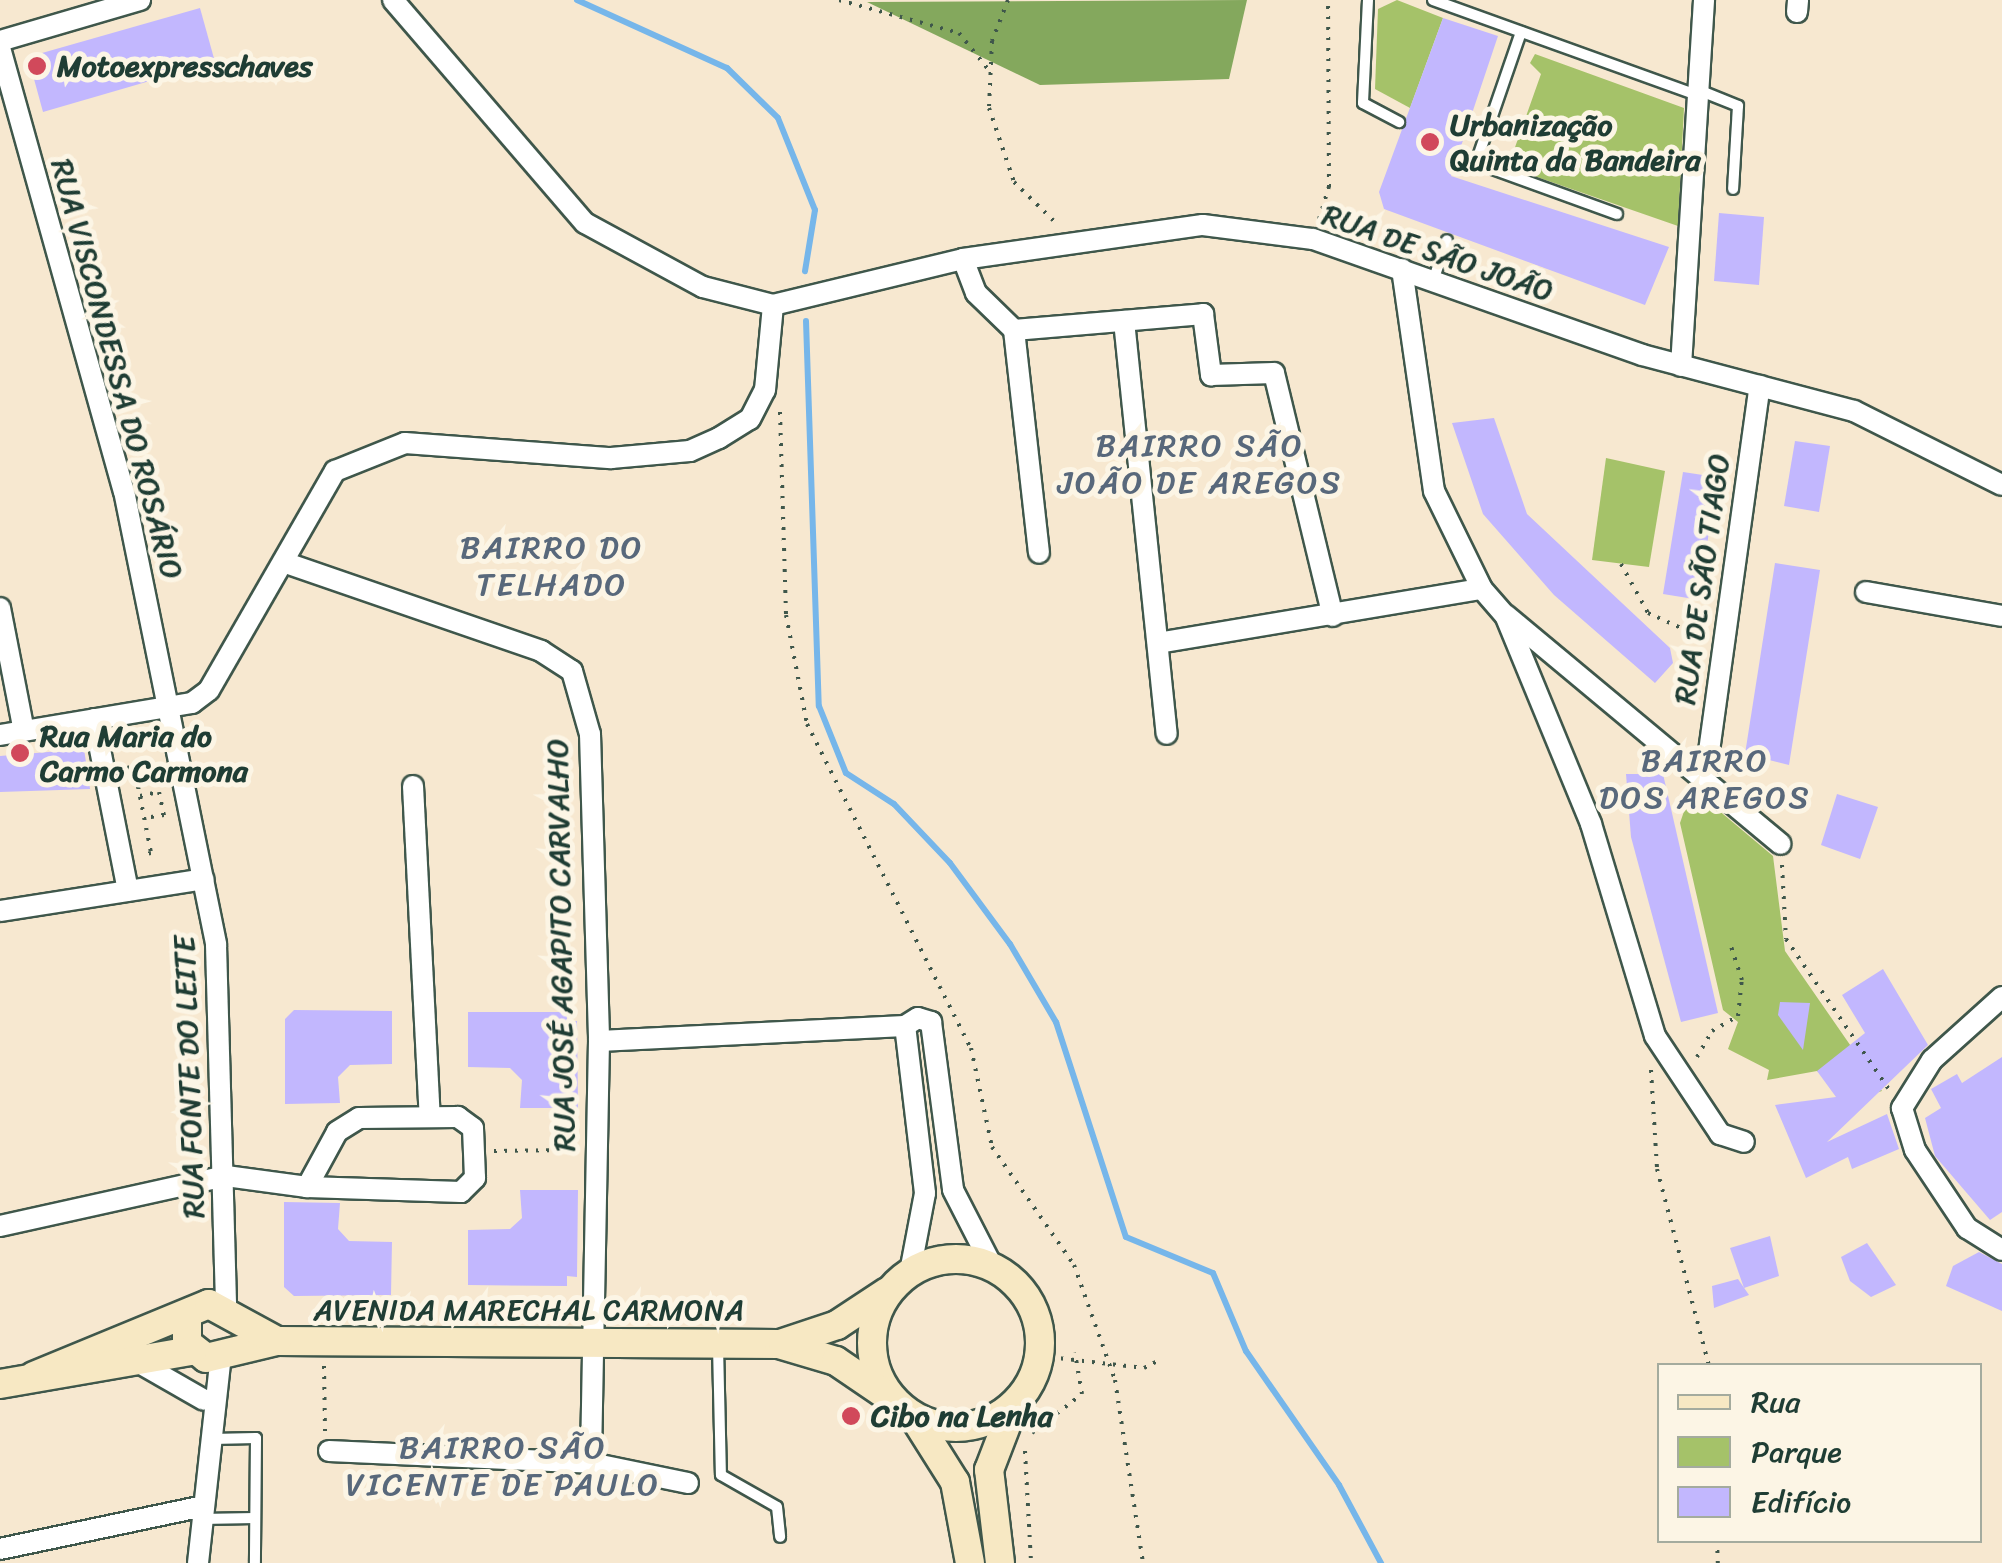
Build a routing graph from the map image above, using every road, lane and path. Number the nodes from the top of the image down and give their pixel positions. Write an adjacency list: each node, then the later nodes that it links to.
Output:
1 (140, 0): 10 (street)
2 (393, 0): 22 (street)
3 (839, 0): 11 (path)
4 (1008, 0): 11 (path)
5 (1328, 0): 17 (path)
6 (1368, 0): 13 (lane)
7 (1432, 0): 9 (lane)
8 (1704, 0): 12 (street)
9 (1521, 32): 12 (lane); 15 (lane)
10 (0, 44): 40 (street, RUA VISCONDESSA DO ROSÁRIO)
11 (991, 73): 16 (path)
12 (1700, 94): 14 (lane); 25 (street)
13 (1399, 122)
14 (1733, 189)
15 (1617, 214)
16 (1076, 238): 17 (street, RUA DE SÃO JOÃO); 19 (street, RUA DE SÃO JOÃO)
17 (1313, 240): 20 (street, RUA DE SÃO JOÃO)
18 (1447, 240): 21 (lane)
19 (963, 259): 22 (street, RUA DE SÃO JOÃO); 24 (street)
20 (1402, 269): 21 (street, RUA DE SÃO JOÃO); 32 (street)
21 (1433, 281): 25 (street, RUA DE SÃO JOÃO)
22 (773, 305): 26 (street)
23 (1124, 320): 24 (street); 36 (street); 39 (street)
24 (1014, 330): 29 (street)
25 (1681, 366): 27 (street, RUA DE SÃO JOÃO)
26 (768, 380): 30 (street); 81 (path)
27 (1760, 386): 28 (street, RUA DE SÃO JOÃO); 38 (street, RUA DE SÃO TIAGO)
28 (2002, 485)
29 (1039, 553)
30 (289, 564): 40 (street); 57 (street, RUA JOSÉ AGAPITO CARVALHO)
31 (1622, 564): 38 (path)
32 (1482, 589): 35 (street); 36 (street)
33 (1866, 592): 37 (street)
34 (0, 608): 42 (street)
35 (1505, 615): 45 (street); 56 (street)
36 (1333, 616): 39 (street)
37 (2002, 616)
38 (1723, 641): 45 (street, RUA DE SÃO TIAGO)
39 (1158, 643): 44 (street)
40 (169, 707): 41 (street); 50 (street, RUA FONTE DO LEITE)
41 (94, 720): 42 (street); 51 (street)
42 (24, 731): 43 (street)
43 (0, 734)
44 (1167, 734)
45 (1705, 780): 49 (street)
46 (414, 786): 60 (street)
47 (140, 796): 48 (path)
48 (144, 818)
49 (1781, 844): 59 (path)
50 (204, 879): 51 (street); 64 (street, RUA FONTE DO LEITE)
51 (128, 891): 52 (street)
52 (0, 910)
53 (1730, 944): 58 (path)
54 (2002, 997): 59 (street)
55 (906, 1026): 57 (street); 68 (street); 69 (street)
56 (1654, 1036): 58 (street); 80 (path)
57 (599, 1041): 62 (street, RUA JOSÉ AGAPITO CARVALHO)
58 (1686, 1086): 61 (street)
59 (1902, 1108): 67 (street)
60 (430, 1118): 63 (street); 65 (street)
61 (1744, 1142)
62 (597, 1150): 63 (path); 73 (street, RUA JOSÉ AGAPITO CARVALHO)
63 (474, 1152): 65 (street)
64 (226, 1176): 65 (street); 66 (street); 71 (street, RUA FONTE DO LEITE)
65 (306, 1187)
66 (0, 1226)
67 (2002, 1250)
68 (992, 1266): 69 (street); 78 (street)
69 (910, 1272): 70 (street)
70 (888, 1292): 75 (street, AVENIDA MARECHAL CARMONA); 88 (street)
71 (213, 1314): 72 (street); 77 (street); 77 (street); 84 (street)
72 (278, 1341): 73 (street, AVENIDA MARECHAL CARMONA); 77 (street)
73 (594, 1344): 74 (street, AVENIDA MARECHAL CARMONA); 91 (street, RUA JOSÉ AGAPITO CARVALHO)
74 (718, 1344): 75 (street, AVENIDA MARECHAL CARMONA); 95 (lane)
75 (780, 1344): 88 (street, AVENIDA MARECHAL CARMONA)
76 (1075, 1353): 78 (path); 81 (path); 101 (path)
77 (210, 1354): 82 (street); 86 (street); 89 (street)
78 (1040, 1356): 87 (street)
79 (1160, 1360): 81 (path)
80 (1708, 1363)
81 (1110, 1364): 102 (path)
82 (143, 1365): 84 (street); 86 (street)
83 (308, 1365): 90 (path)
84 (34, 1376): 85 (street)
85 (0, 1384)
86 (204, 1400): 89 (street)
87 (1015, 1404): 88 (street); 100 (street)
88 (903, 1407): 99 (street)
89 (207, 1431): 93 (street); 94 (lane)
90 (328, 1451): 91 (street)
91 (590, 1462): 92 (street)
92 (688, 1482)
93 (198, 1513): 94 (lane); 96 (street); 97 (street)
94 (255, 1518): 98 (lane)
95 (780, 1537)
96 (0, 1549)
97 (198, 1563)
98 (255, 1563)
99 (970, 1563)
100 (1000, 1563)
101 (1031, 1563)
102 (1143, 1563)

